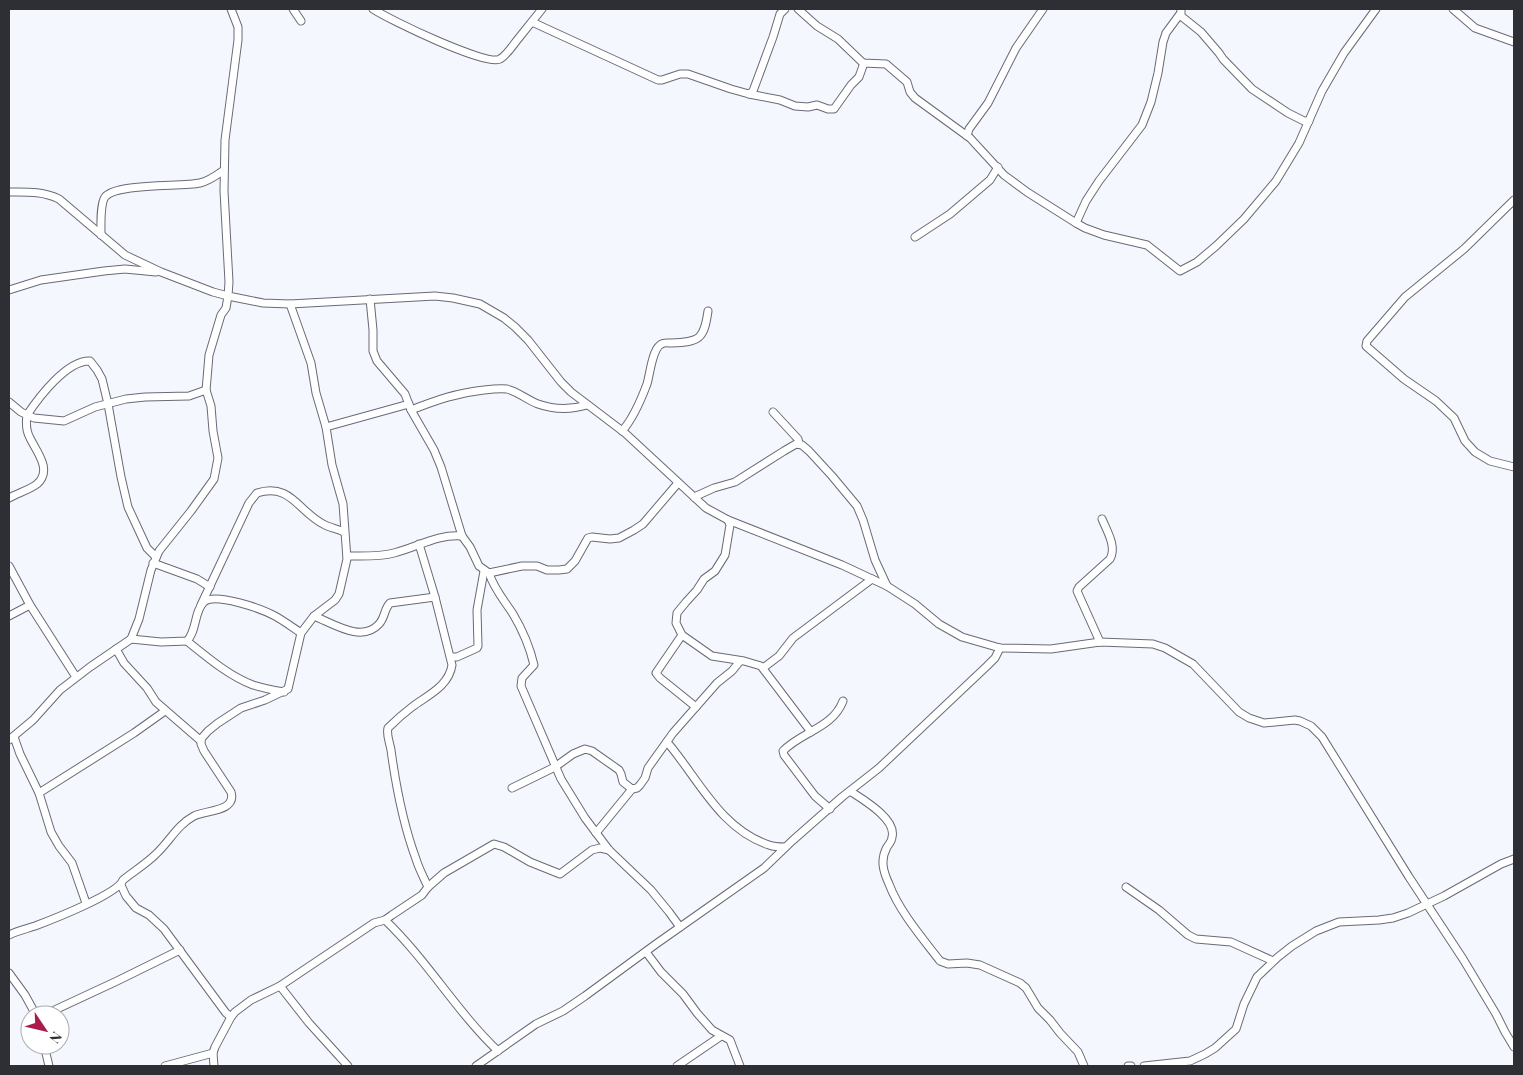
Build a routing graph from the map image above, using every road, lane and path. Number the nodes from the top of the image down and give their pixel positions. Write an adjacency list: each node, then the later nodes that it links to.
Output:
1 (293, 9): 11 (street)
2 (373, 9): 12 (street)
3 (542, 9): 12 (street)
4 (784, 9): 15 (street)
5 (798, 9): 14 (street)
6 (1043, 9): 17 (street)
7 (1376, 9): 16 (street)
8 (1453, 9): 13 (street)
9 (233, 10): 19 (street)
10 (1180, 11): 16 (street); 22 (street)
11 (301, 21)
12 (532, 22): 15 (street)
13 (1514, 42)
14 (864, 63): 15 (street); 17 (street)
15 (749, 94)
16 (1309, 121): 22 (street)
17 (967, 136): 18 (street)
18 (998, 167): 22 (street); 24 (street)
19 (224, 170): 23 (street); 27 (street)
20 (9, 192): 23 (street)
21 (1514, 200): 41 (street)
22 (1076, 223)
23 (101, 235): 25 (street)
24 (915, 237)
25 (161, 272): 26 (street); 27 (street)
26 (9, 290)
27 (228, 296): 29 (street); 31 (street)
28 (370, 299): 29 (street); 34 (street); 35 (street)
29 (290, 304): 38 (street)
30 (708, 311): 39 (street)
31 (206, 390): 33 (street); 51 (street)
32 (9, 403): 37 (street)
33 (108, 404): 37 (street); 37 (street); 51 (street)
34 (587, 405): 35 (street); 39 (street)
35 (410, 407): 38 (street); 48 (street)
36 (773, 412): 40 (street)
37 (27, 415): 44 (street)
38 (326, 427): 47 (street)
39 (622, 431): 42 (street)
40 (799, 444): 43 (street); 55 (street)
41 (1514, 467)
42 (678, 483): 43 (street); 53 (street)
43 (694, 497): 46 (street)
44 (9, 498)
45 (1102, 519): 66 (street)
46 (728, 520): 54 (street); 63 (street)
47 (344, 532): 50 (street); 56 (street)
48 (462, 536): 49 (street); 53 (street)
49 (419, 544): 50 (street); 57 (street)
50 (347, 556): 61 (street)
51 (155, 560): 56 (street); 64 (street)
52 (9, 566): 58 (street)
53 (486, 572): 69 (street); 81 (street)
54 (872, 579): 55 (street); 71 (street)
55 (887, 586): 67 (street)
56 (210, 587): 59 (street)
57 (435, 597): 61 (street); 69 (street)
58 (30, 605): 60 (street); 72 (street)
59 (201, 605): 62 (street); 65 (street)
60 (9, 616)
61 (314, 616): 62 (street)
62 (301, 633): 73 (street)
63 (682, 635): 70 (street); 75 (street)
64 (131, 639): 65 (street); 68 (street)
65 (187, 641): 73 (street)
66 (1100, 642): 67 (street); 94 (street)
67 (1000, 648): 84 (street)
68 (116, 649): 72 (street); 76 (street)
69 (451, 658): 92 (street)
70 (740, 661): 71 (street); 75 (street)
71 (763, 668): 77 (street)
72 (76, 677): 78 (street)
73 (284, 692): 79 (street)
74 (843, 701): 77 (street)
75 (696, 706): 80 (street)
76 (165, 711): 79 (street); 85 (street)
77 (811, 732): 86 (street)
78 (11, 739): 85 (street)
79 (200, 742): 91 (street)
80 (667, 742): 83 (street); 88 (street)
81 (556, 767): 82 (street); 83 (street); 87 (street)
82 (512, 788)
83 (632, 789): 87 (street)
84 (850, 791): 86 (street); 117 (street)
85 (39, 793): 95 (street)
86 (830, 809): 88 (street)
87 (596, 833): 89 (street)
88 (784, 847): 97 (street)
89 (609, 850): 92 (street); 97 (street)
90 (1514, 859): 94 (street)
91 (121, 885): 95 (street); 99 (street)
92 (428, 887): 96 (street)
93 (1126, 887): 101 (street)
94 (1427, 903): 101 (street); 108 (street)
95 (86, 904): 98 (street)
96 (385, 920): 103 (street); 109 (street)
97 (680, 927): 100 (street)
98 (9, 935)
99 (180, 950): 105 (street); 106 (street)
100 (646, 952): 107 (street); 109 (street)
101 (1273, 961): 119 (street)
102 (9, 973): 104 (street)
103 (280, 986): 106 (street); 113 (street)
104 (30, 1005)
105 (66, 1005)
106 (231, 1017): 110 (street)
107 (721, 1036): 115 (street); 116 (street)
108 (1514, 1047)
109 (498, 1050): 114 (street)
110 (213, 1053): 111 (street); 112 (street)
111 (165, 1066)
112 (214, 1066)
113 (348, 1066)
114 (476, 1066)
115 (677, 1066)
116 (740, 1066)
117 (1084, 1066)
118 (1144, 1066): 119 (street)
119 (1153, 1066)

